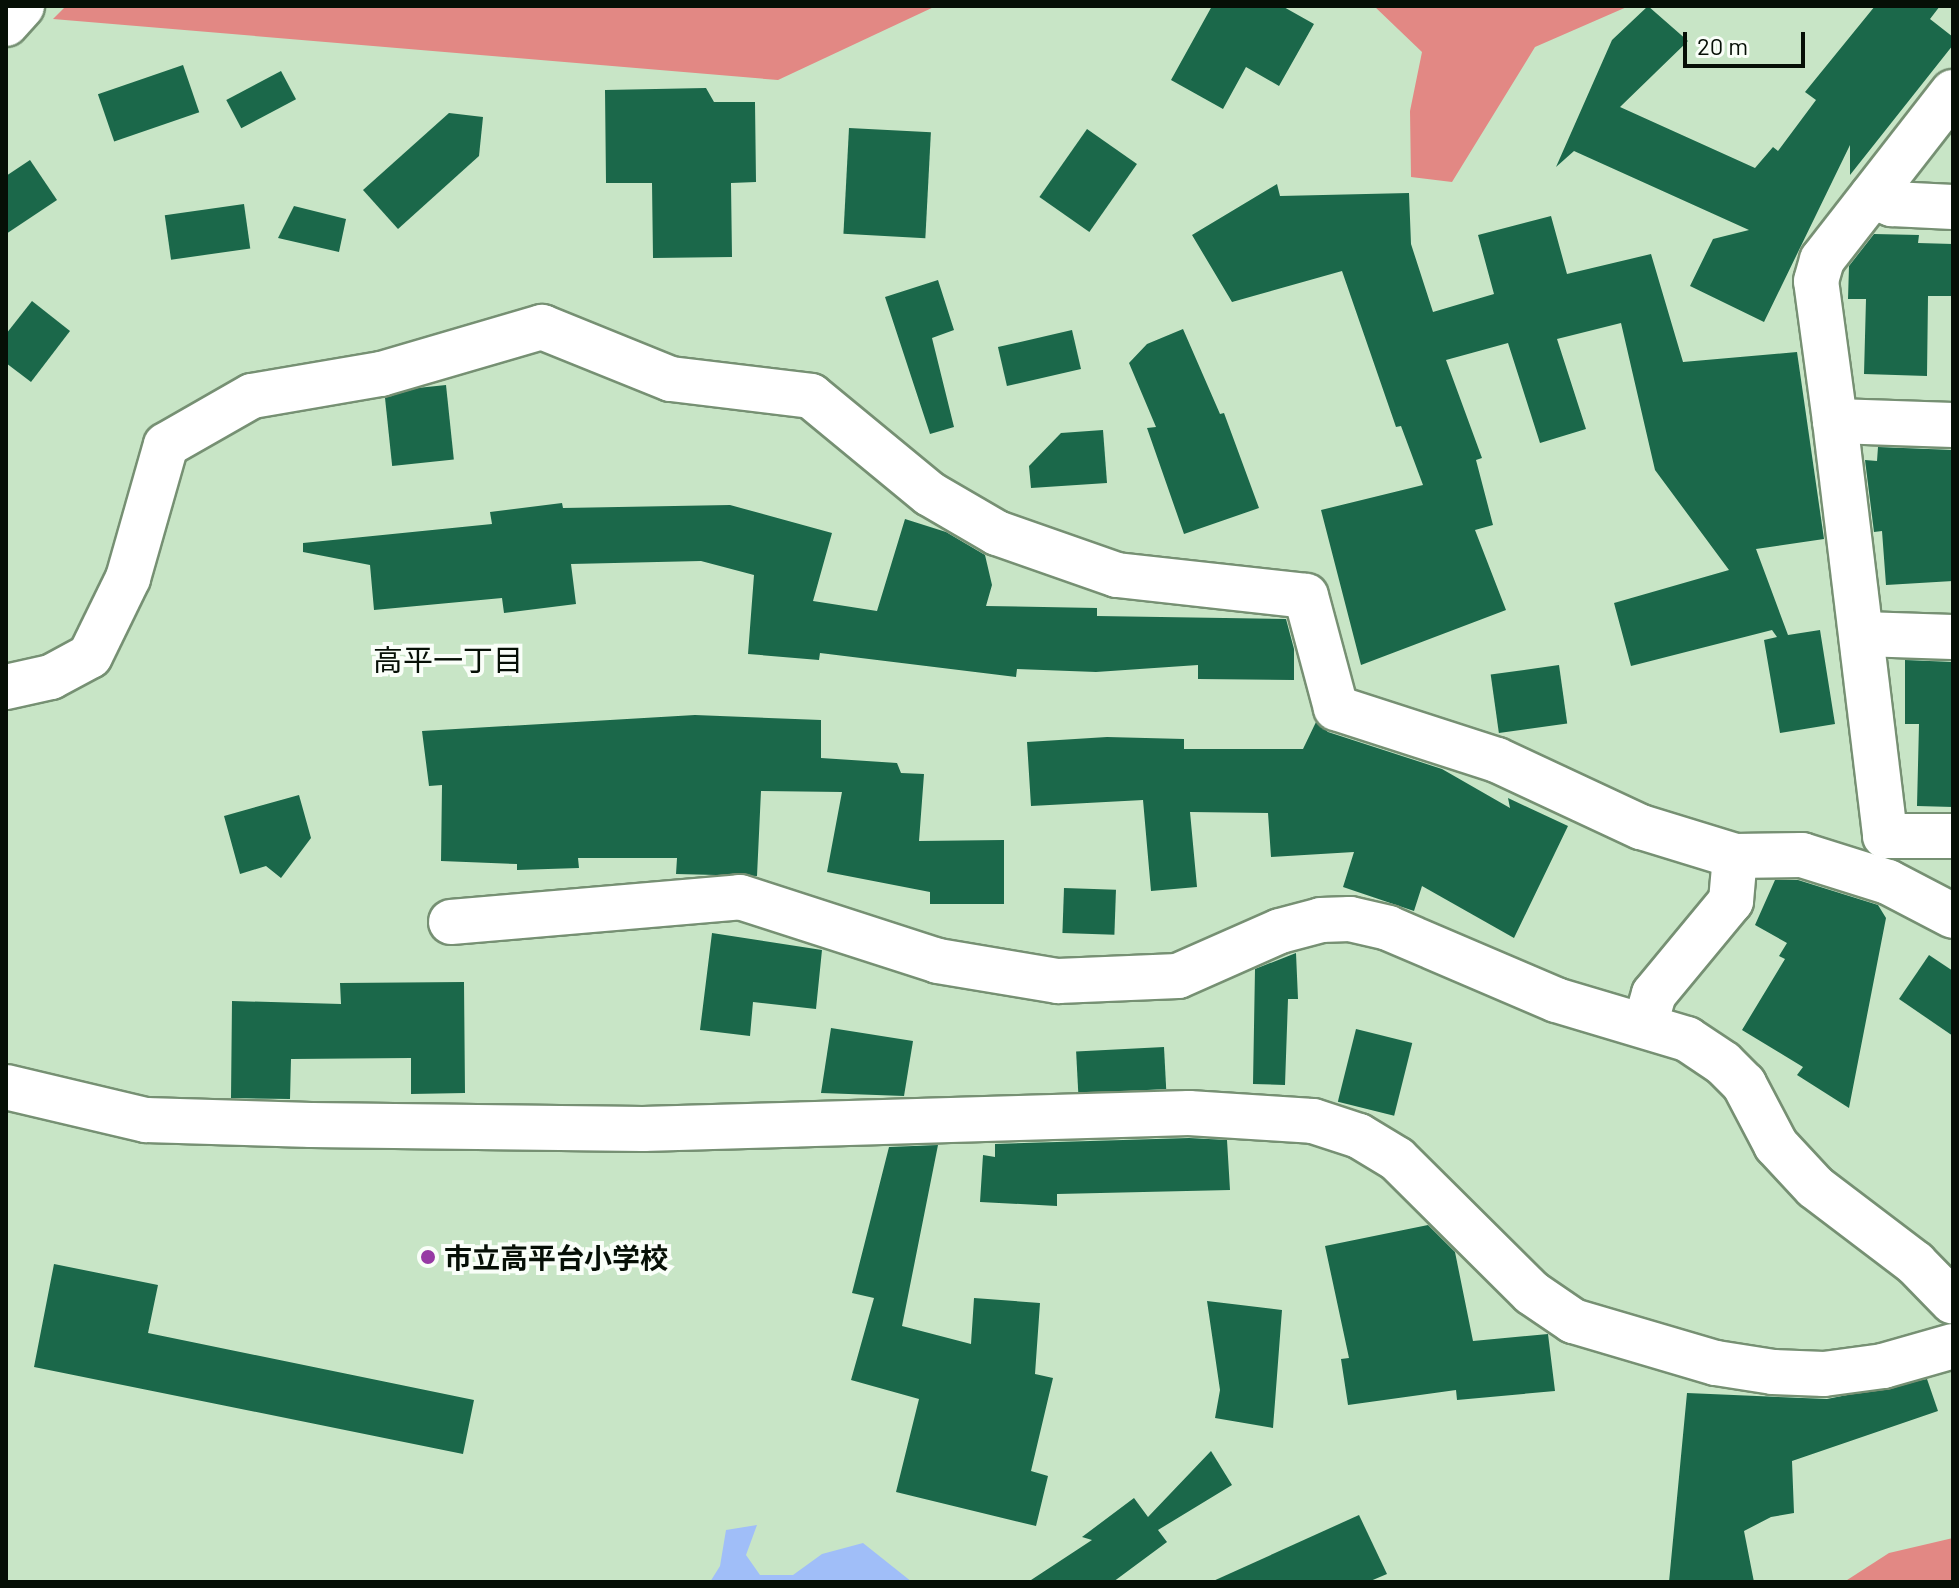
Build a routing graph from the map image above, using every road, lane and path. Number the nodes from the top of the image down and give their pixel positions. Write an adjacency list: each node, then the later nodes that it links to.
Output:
1 (22, 6): 2 (street)
2 (6, 24)
3 (1953, 92): 4 (street)
4 (1872, 196): 5 (street); 6 (street)
5 (1953, 207)
6 (1835, 421): 7 (street); 8 (street)
7 (1953, 425)
8 (1862, 634): 9 (street); 11 (street)
9 (1953, 637)
10 (6, 687): 13 (street)
11 (1885, 836): 12 (street); 14 (street)
12 (1953, 836)
13 (1735, 856): 14 (street); 17 (street)
14 (1888, 882): 15 (street)
15 (1953, 916)
16 (451, 922): 17 (street)
17 (1645, 1025): 19 (street)
18 (6, 1087): 20 (street)
19 (1953, 1302)
20 (1953, 1346)

